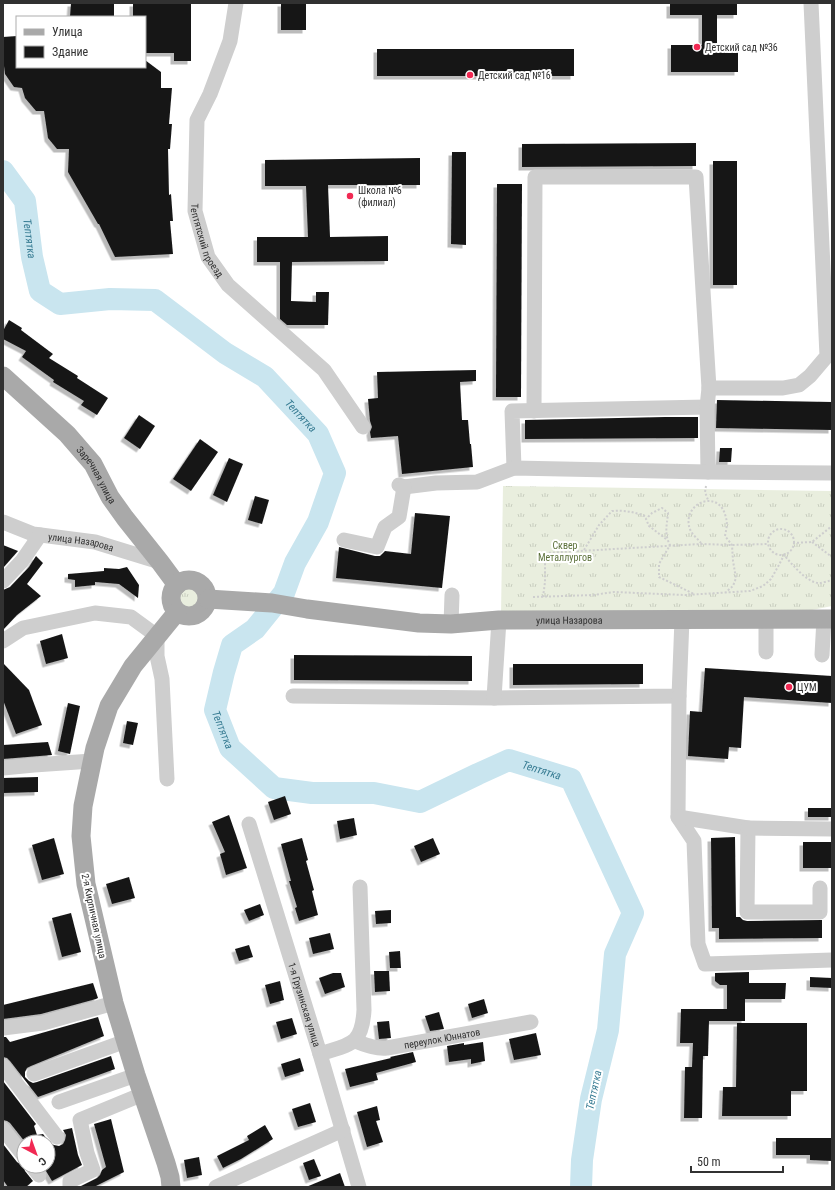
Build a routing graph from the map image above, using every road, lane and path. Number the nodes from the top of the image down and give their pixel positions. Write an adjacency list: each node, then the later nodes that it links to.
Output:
1 (236, 3): 7 (street, Тептятский проезд)
2 (811, 3): 4 (street)
3 (3, 376): 26 (main road, Заречная улица)
4 (709, 388): 5 (street); 6 (street)
5 (707, 407): 6 (street); 9 (street)
6 (534, 411): 8 (street)
7 (363, 427)
8 (514, 468): 9 (street); 16 (street)
9 (708, 472): 10 (street)
10 (832, 473)
11 (647, 517): 15 (path); 15 (path); 23 (path)
12 (832, 526): 17 (path)
13 (6, 528): 14 (street, улица Назарова)
14 (40, 535): 26 (street, улица Назарова); 28 (street)
15 (666, 539): 21 (path)
16 (344, 540)
17 (812, 542): 18 (path); 25 (path)
18 (794, 543): 20 (path); 24 (path)
19 (701, 544): 21 (path); 22 (path); 22 (path)
20 (768, 544): 22 (path); 24 (path)
21 (670, 545): 23 (path); 32 (path)
22 (732, 545): 30 (path)
23 (584, 550): 34 (path)
24 (784, 555): 27 (path); 30 (path)
25 (832, 557)
26 (160, 562): 29 (main road, Заречная улица)
27 (832, 580)
28 (3, 582)
29 (177, 585): 35 (main road); 36 (main road)
30 (725, 593): 32 (path)
31 (452, 595): 41 (street)
32 (696, 595): 34 (path)
33 (533, 597): 34 (path)
34 (543, 597)
35 (208, 599): 36 (main road); 41 (main road, улица Назарова)
36 (177, 612): 42 (main road, 2-я Кирпичная улица)
37 (682, 619): 38 (main road, улица Назарова); 40 (main road, улица Назарова); 47 (street)
38 (766, 619): 39 (main road, улица Назарова); 44 (street)
39 (828, 619): 45 (street)
40 (499, 620): 41 (main road, улица Назарова); 48 (street)
41 (451, 624)
42 (157, 636): 43 (street); 49 (main road, 2-я Кирпичная улица); 51 (street)
43 (3, 641)
44 (766, 652)
45 (822, 654)
46 (294, 696): 48 (street)
47 (679, 696): 48 (street); 52 (street)
48 (494, 698)
49 (92, 761): 50 (street); 59 (main road, 2-я Кирпичная улица)
50 (3, 768)
51 (167, 779)
52 (678, 817): 54 (street); 58 (street)
53 (249, 824): 64 (street, 1-я Грузинская улица)
54 (748, 828): 55 (street); 57 (street)
55 (832, 829)
56 (360, 887): 63 (street)
57 (820, 888)
58 (832, 960)
59 (114, 1003): 61 (street); 62 (main road, 2-я Кирпичная улица)
60 (531, 1022): 63 (street, переулок Юннатов)
61 (3, 1028)
62 (126, 1041): 66 (street); 67 (main road, 2-я Кирпичная улица)
63 (355, 1041): 64 (street)
64 (320, 1054): 71 (street, 1-я Грузинская улица)
65 (3, 1066): 72 (street)
66 (34, 1074)
67 (136, 1075): 68 (main road, 2-я Кирпичная улица); 69 (street)
68 (143, 1094): 74 (street); 75 (main road, 2-я Кирпичная улица)
69 (59, 1102)
70 (3, 1129): 73 (street)
71 (343, 1130): 76 (street); 77 (street, 1-я Грузинская улица)
72 (57, 1137)
73 (16, 1146)
74 (70, 1187)
75 (170, 1187)
76 (216, 1187)
77 (359, 1187)

